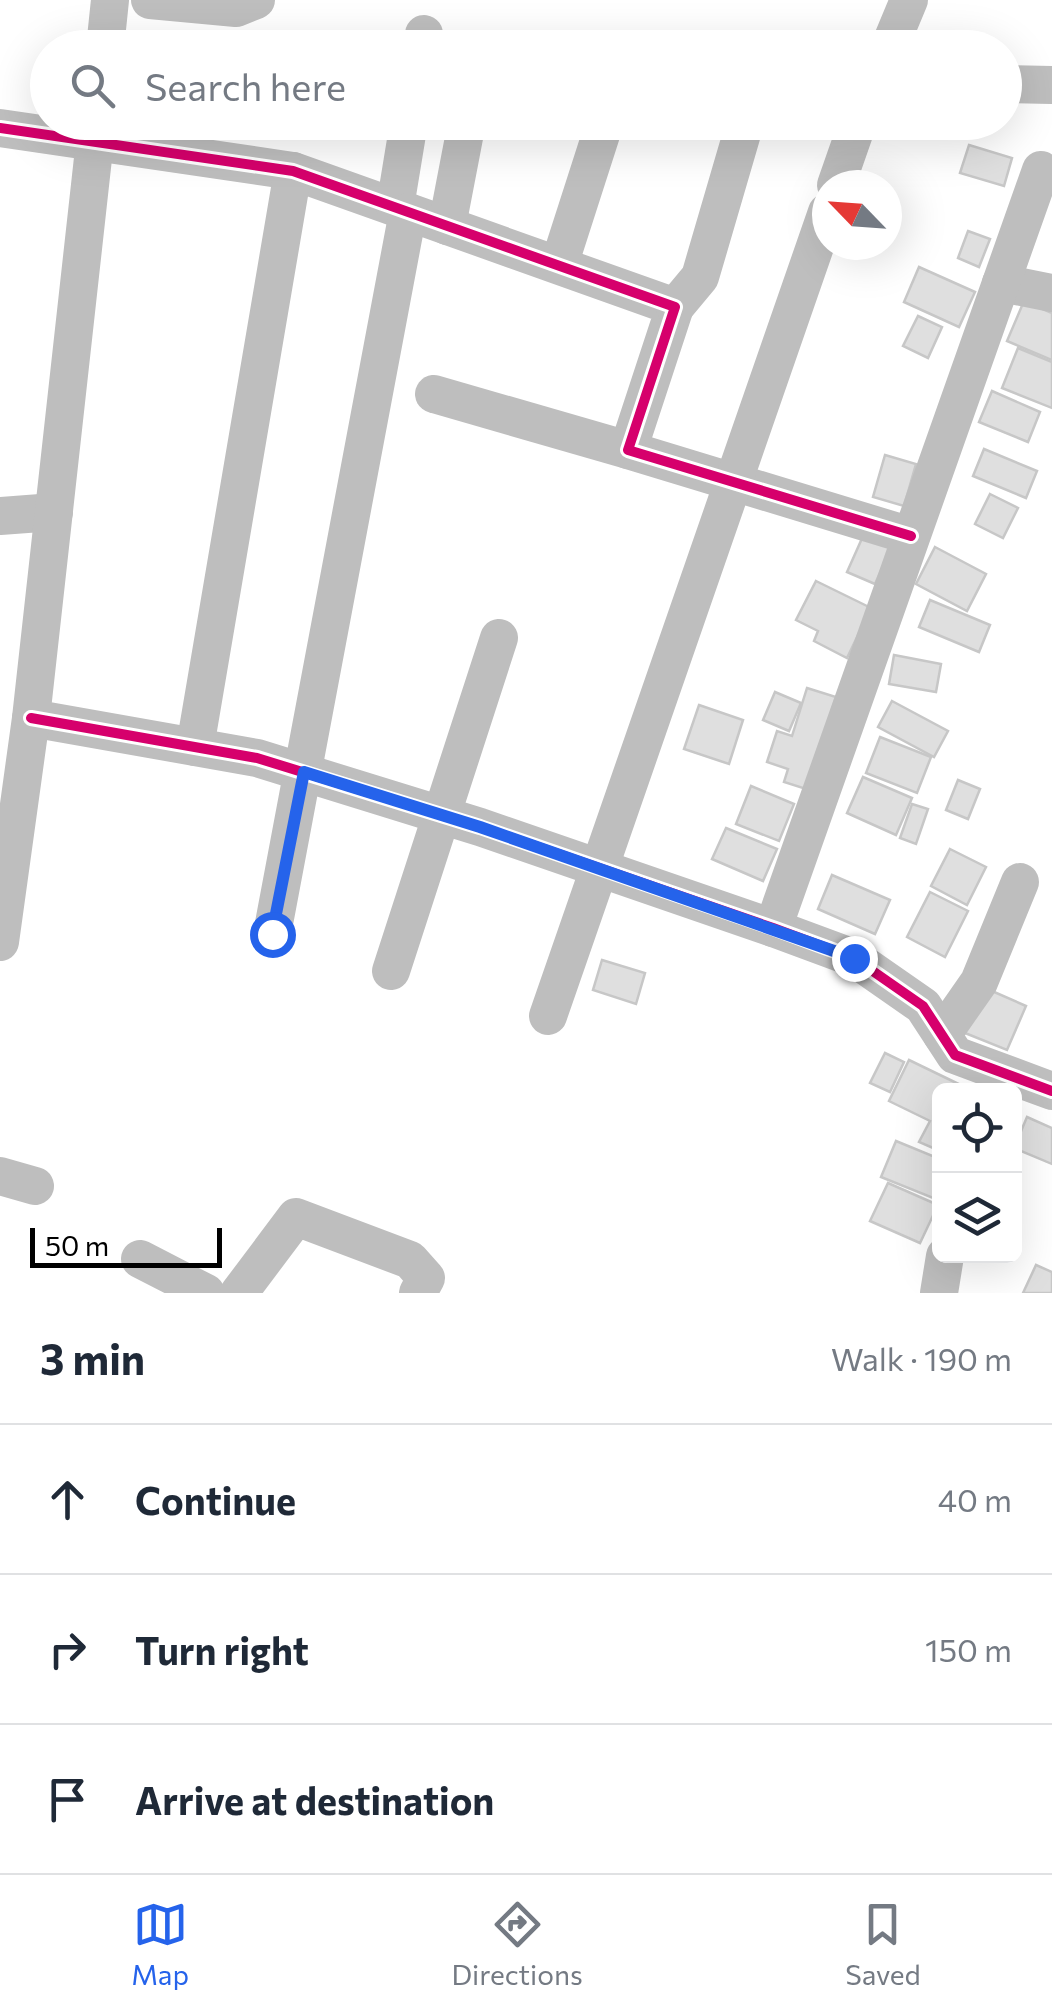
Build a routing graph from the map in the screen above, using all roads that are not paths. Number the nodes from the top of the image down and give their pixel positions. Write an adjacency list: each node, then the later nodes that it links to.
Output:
1 (110, 0): 5 (street)
2 (150, 0): 3 (street)
3 (256, 0)
4 (909, 0): 6 (street)
5 (107, 30)
6 (897, 30)
7 (1022, 84): 8 (street)
8 (1052, 85)
9 (0, 128): 10 (street)
10 (30, 129)
11 (95, 140): 31 (street)
12 (137, 140): 20 (street)
13 (408, 140): 21 (street)
14 (463, 140): 22 (street)
15 (599, 140): 24 (street)
16 (741, 140): 27 (street)
17 (852, 140): 18 (street)
18 (841, 170)
19 (1040, 170): 25 (street)
20 (294, 171): 21 (street); 36 (street)
21 (402, 210): 22 (street); 37 (street)
22 (447, 226): 24 (street)
23 (812, 255): 30 (street)
24 (559, 265): 27 (street)
25 (1001, 283): 26 (street); 33 (street)
26 (1052, 293)
27 (674, 306): 29 (street)
28 (434, 394): 29 (street)
29 (628, 450): 30 (street)
30 (732, 485): 33 (street); 39 (street)
31 (54, 512): 32 (street); 35 (street)
32 (0, 516)
33 (912, 536): 41 (street)
34 (499, 638): 38 (street)
35 (32, 718): 36 (street); 43 (street)
36 (195, 747): 37 (street)
37 (304, 772): 38 (street); 42 (street)
38 (442, 815): 39 (street); 44 (street)
39 (600, 869): 41 (street); 45 (street)
40 (1020, 882): 46 (street)
41 (773, 928): 46 (street)
42 (272, 934)
43 (0, 942)
44 (391, 971)
45 (548, 1016)
46 (942, 1034): 47 (street)
47 (1029, 1088)
48 (140, 1259): 50 (street)
49 (944, 1263): 53 (street)
50 (206, 1293)
51 (239, 1293): 52 (street)
52 (418, 1293)
53 (939, 1293)

